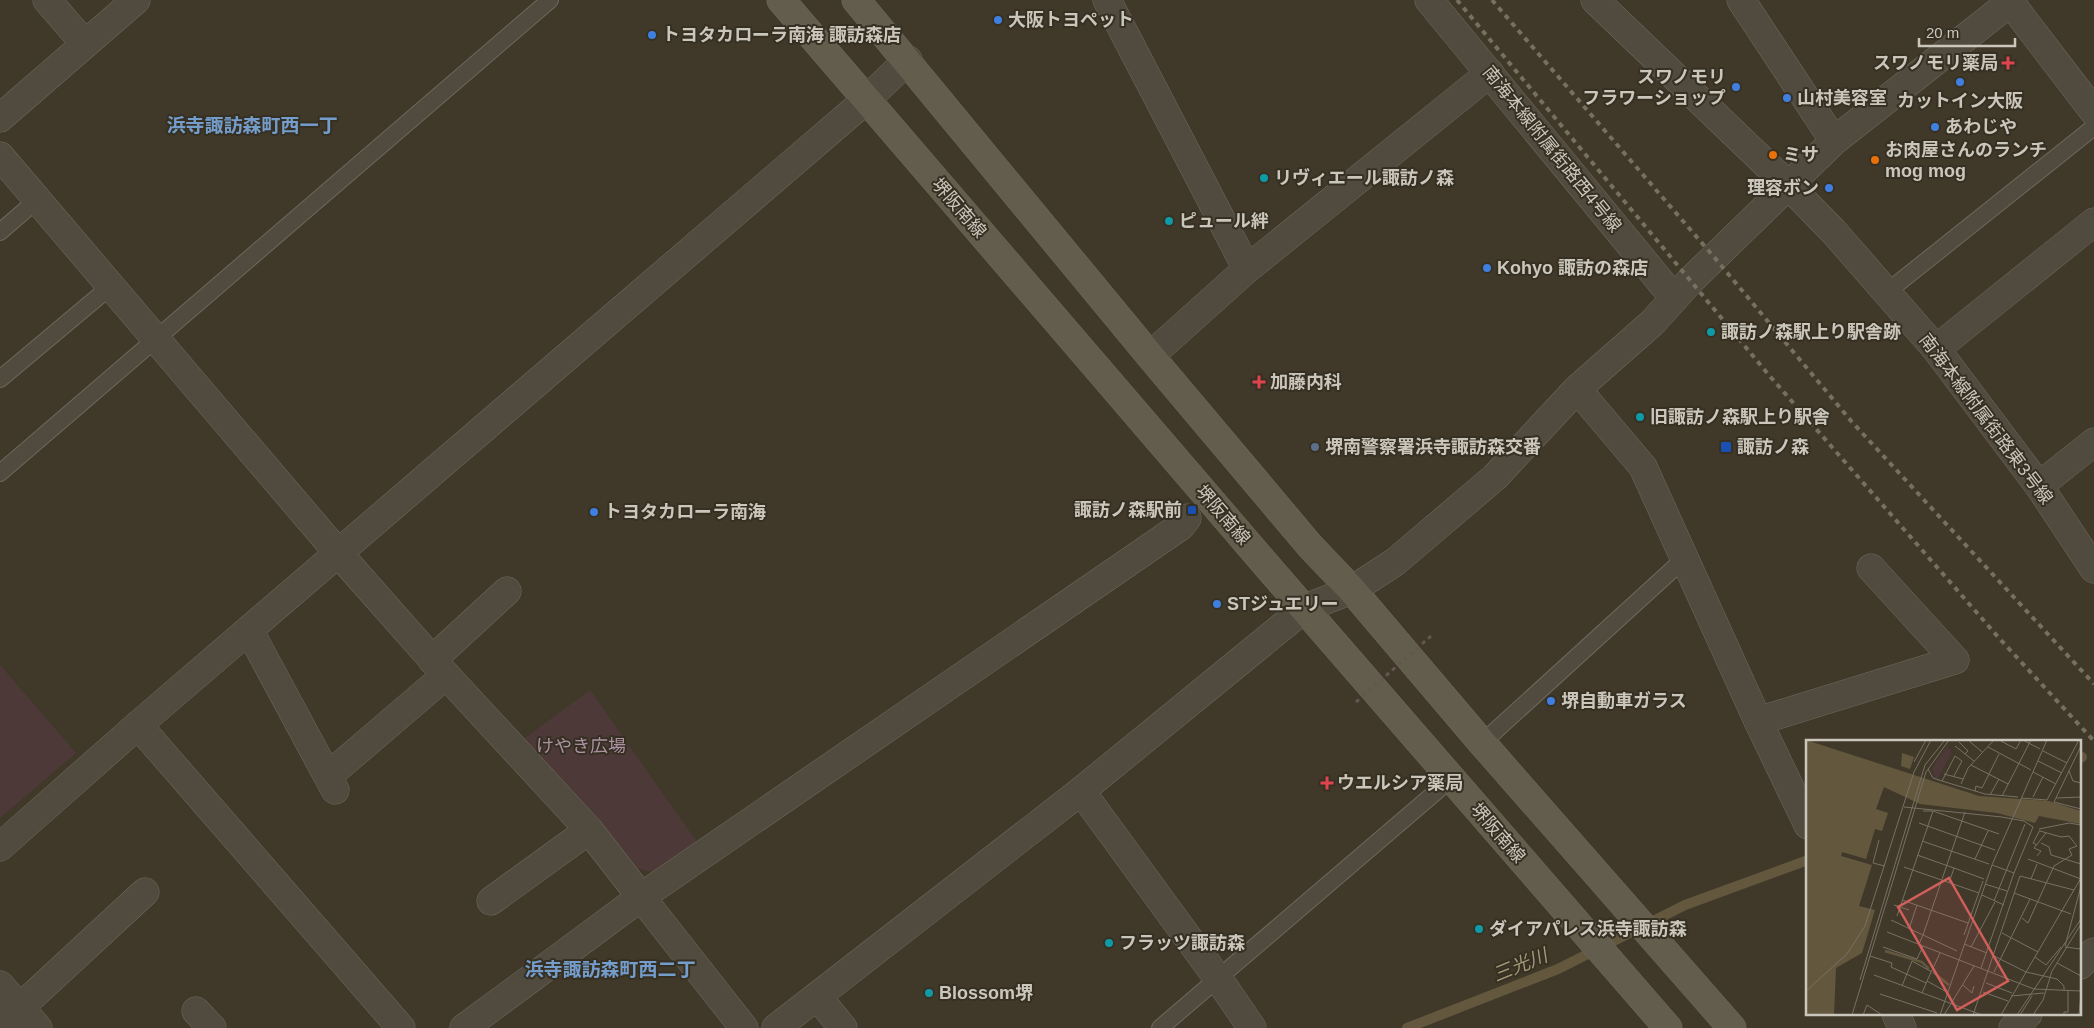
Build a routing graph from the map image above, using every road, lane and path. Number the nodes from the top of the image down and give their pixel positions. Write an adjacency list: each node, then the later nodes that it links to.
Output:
1 (47, 0): 11 (street)
2 (136, 0): 11 (street)
3 (550, 0): 28 (lane)
4 (781, 0): 14 (main road, 堺阪南線)
5 (856, 0): 12 (main road)
6 (1107, 0): 24 (street)
7 (1429, 0): 13 (street, 南海本線附属街路西4号線)
8 (1741, 0): 18 (street)
9 (1598, 1): 20 (street, 南海本線附属街路東3号線)
10 (2012, 1): 15 (street); 18 (street)
11 (85, 44): 16 (street)
12 (908, 60): 14 (street); 30 (main road)
13 (1490, 73): 24 (street); 27 (street, 南海本線附属街路西4号線)
14 (866, 100): 37 (street); 43 (main road, 堺阪南線)
15 (2094, 112)
16 (0, 118)
17 (2094, 127): 26 (lane)
18 (1834, 141): 20 (street)
19 (0, 156): 21 (street)
20 (1788, 185): 26 (street, 南海本線附属街路東3号線); 27 (street)
21 (37, 200): 23 (lane); 25 (street)
22 (2094, 222): 29 (street)
23 (0, 232)
24 (1247, 269): 30 (street)
25 (110, 286): 28 (street); 31 (lane)
26 (1887, 292): 29 (street, 南海本線附属街路東3号線)
27 (1674, 298): 32 (street)
28 (157, 340): 34 (lane); 37 (street)
29 (1936, 349): 35 (street, 南海本線附属街路東3号線)
30 (1150, 356): 41 (main road)
31 (0, 379)
32 (1576, 389): 38 (street); 41 (street)
33 (2094, 442): 35 (street)
34 (0, 473)
35 (2039, 486): 40 (street, 南海本線附属街路東3号線)
36 (1187, 518): 57 (street)
37 (338, 554): 44 (street); 46 (street)
38 (1684, 559): 48 (street); 50 (lane)
39 (1871, 568): 48 (street)
40 (2094, 569)
41 (1352, 590): 43 (street); 50 (main road)
42 (507, 591): 46 (street)
43 (1305, 608): 51 (main road, 堺阪南線); 52 (street)
44 (249, 630): 46 (street); 49 (street)
45 (1432, 636): 47 (path, bridge)
46 (439, 668): 54 (street)
47 (1356, 702)
48 (1758, 721): 53 (street)
49 (138, 725): 55 (street); 69 (street)
50 (1482, 743): 77 (main road)
51 (1451, 780): 61 (lane); 76 (main road, 堺阪南線)
52 (1081, 792): 61 (street); 63 (street)
53 (1806, 821)
54 (589, 830): 57 (street); 58 (street)
55 (0, 847)
56 (145, 892): 64 (street)
57 (641, 897): 70 (street); 71 (street)
58 (491, 901)
59 (2094, 952): 60 (street)
60 (2082, 963)
61 (1217, 978): 74 (lane); 75 (street)
62 (0, 986): 64 (street)
63 (817, 996): 72 (street); 73 (street)
64 (20, 1008): 67 (street); 68 (street)
65 (1897, 1016): 78 (street)
66 (2026, 1016): 79 (street)
67 (0, 1026)
68 (38, 1028)
69 (401, 1028)
70 (464, 1028)
71 (744, 1028)
72 (776, 1028)
73 (843, 1028)
74 (1160, 1028)
75 (1252, 1028)
76 (1668, 1028)
77 (1732, 1028)
78 (1902, 1028)
79 (2013, 1028)

